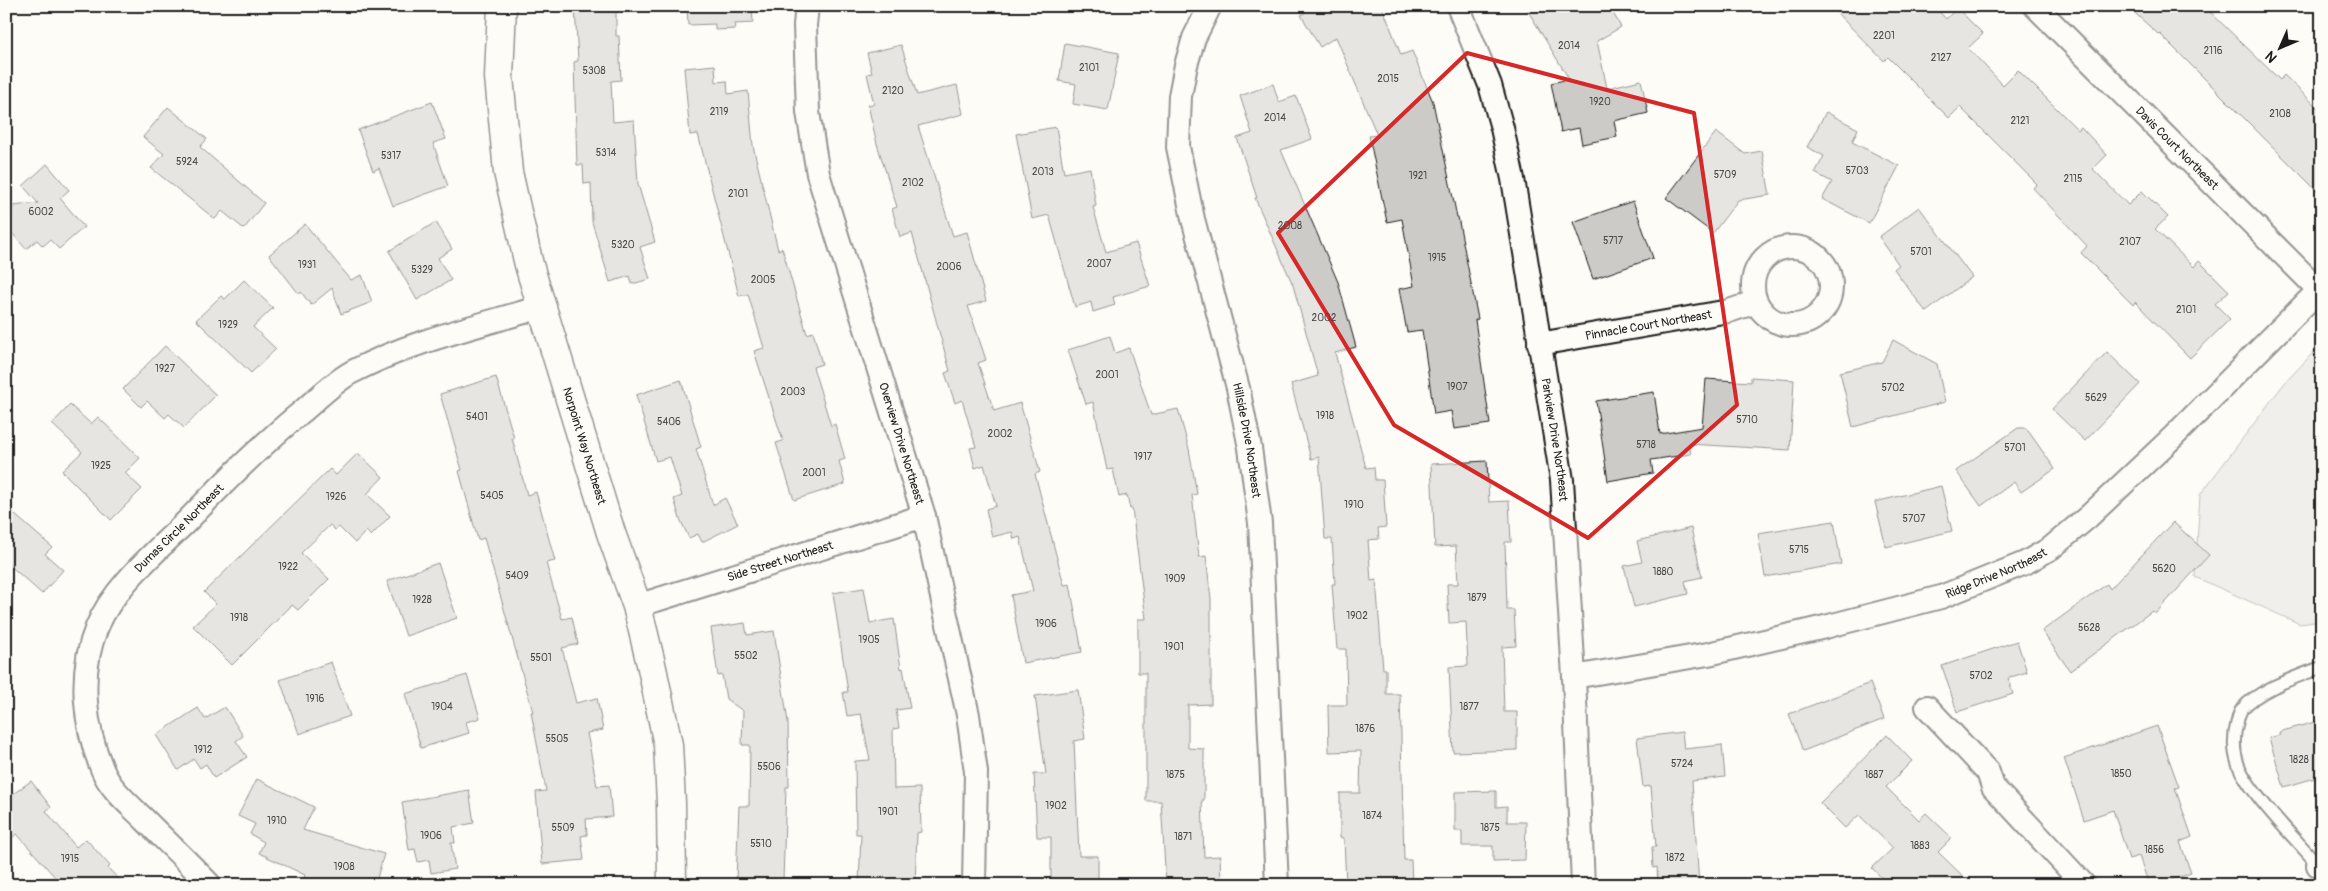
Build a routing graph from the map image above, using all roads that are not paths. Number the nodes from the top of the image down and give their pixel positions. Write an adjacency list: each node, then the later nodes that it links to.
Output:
1 (502, 6): 8 (street, Norpoint Way Northeast)
2 (807, 6): 10 (street, Overview Drive Northeast)
3 (1210, 6): 19 (street, Hillside Drive Northeast)
4 (1458, 6): 9 (street, Parkview Drive Northeast)
5 (2035, 6): 6 (street, Davis Court Northeast)
6 (2320, 289): 13 (street, Ridge Drive Northeast)
7 (1756, 302): 9 (street, Pinnacle Court Northeast)
8 (541, 307): 11 (street, Norpoint Way Northeast); 16 (street, Dumas Circle Northeast)
9 (1539, 344): 13 (street, Parkview Drive Northeast)
10 (924, 516): 11 (street, Side Street Northeast); 18 (street, Overview Drive Northeast)
11 (637, 606): 17 (street, Norpoint Way Northeast)
12 (2322, 667): 15 (lane)
13 (1574, 677): 20 (street, Parkview Drive Northeast)
14 (1927, 707): 21 (street)
15 (2320, 864)
16 (210, 885)
17 (672, 885)
18 (974, 885)
19 (1277, 885)
20 (1583, 885)
21 (2084, 885)

